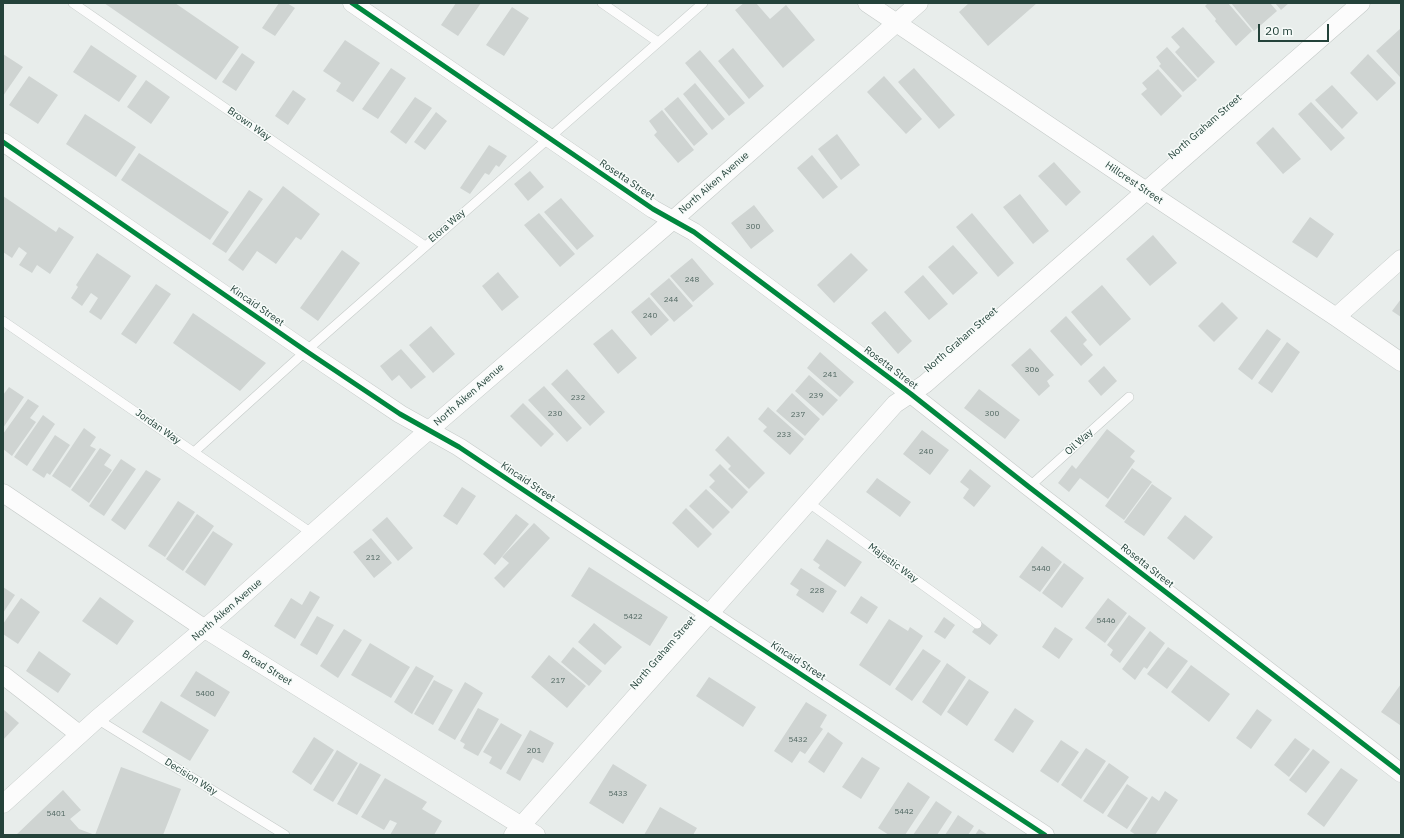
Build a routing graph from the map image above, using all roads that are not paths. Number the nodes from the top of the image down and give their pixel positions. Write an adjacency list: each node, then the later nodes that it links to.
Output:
1 (73, 3): 14 (lane, Brown Way)
2 (352, 3): 10 (street, Rosetta Street)
3 (602, 3): 9 (lane)
4 (703, 3): 9 (lane, Elora Way)
5 (867, 3): 8 (street, Hillcrest Street)
6 (919, 3): 8 (street, North Aiken Avenue)
7 (1361, 3): 12 (street, North Graham Street)
8 (896, 23): 12 (street, Hillcrest Street); 13 (street, North Aiken Avenue)
9 (658, 42): 10 (lane, Elora Way)
10 (550, 138): 13 (street, Rosetta Street); 14 (lane, Elora Way)
11 (3, 142): 18 (street, Kincaid Street)
12 (1145, 191): 16 (street, Hillcrest Street); 20 (street, North Graham Street)
13 (673, 220): 20 (street, Rosetta Street); 22 (street, North Aiken Avenue)
14 (425, 246): 18 (lane, Elora Way)
15 (1401, 260): 16 (street)
16 (1336, 317): 19 (street, Hillcrest Street)
17 (3, 320): 23 (lane, Jordan Way)
18 (306, 351): 22 (street, Kincaid Street); 23 (lane, Elora Way)
19 (1401, 362)
20 (911, 394): 24 (street, Rosetta Street); 26 (street, North Graham Street)
21 (1129, 397): 24 (lane, Oil Way)
22 (430, 430): 27 (street, North Aiken Avenue); 28 (street, Kincaid Street)
23 (194, 452): 27 (lane, Jordan Way)
24 (1029, 487): 34 (street, Rosetta Street)
25 (3, 493): 30 (street, Broad Street)
26 (809, 503): 28 (street, North Graham Street); 29 (lane, Majestic Way)
27 (312, 534): 30 (street, North Aiken Avenue)
28 (710, 614): 36 (street, North Graham Street); 38 (street, Kincaid Street)
29 (977, 624)
30 (205, 629): 32 (street, North Aiken Avenue); 36 (street, Broad Street)
31 (3, 675): 33 (street)
32 (96, 719): 33 (street, North Aiken Avenue); 37 (lane, Decision Way)
33 (80, 734): 35 (street, North Aiken Avenue)
34 (1401, 772)
35 (3, 804)
36 (524, 832)
37 (286, 835)
38 (1045, 835)

